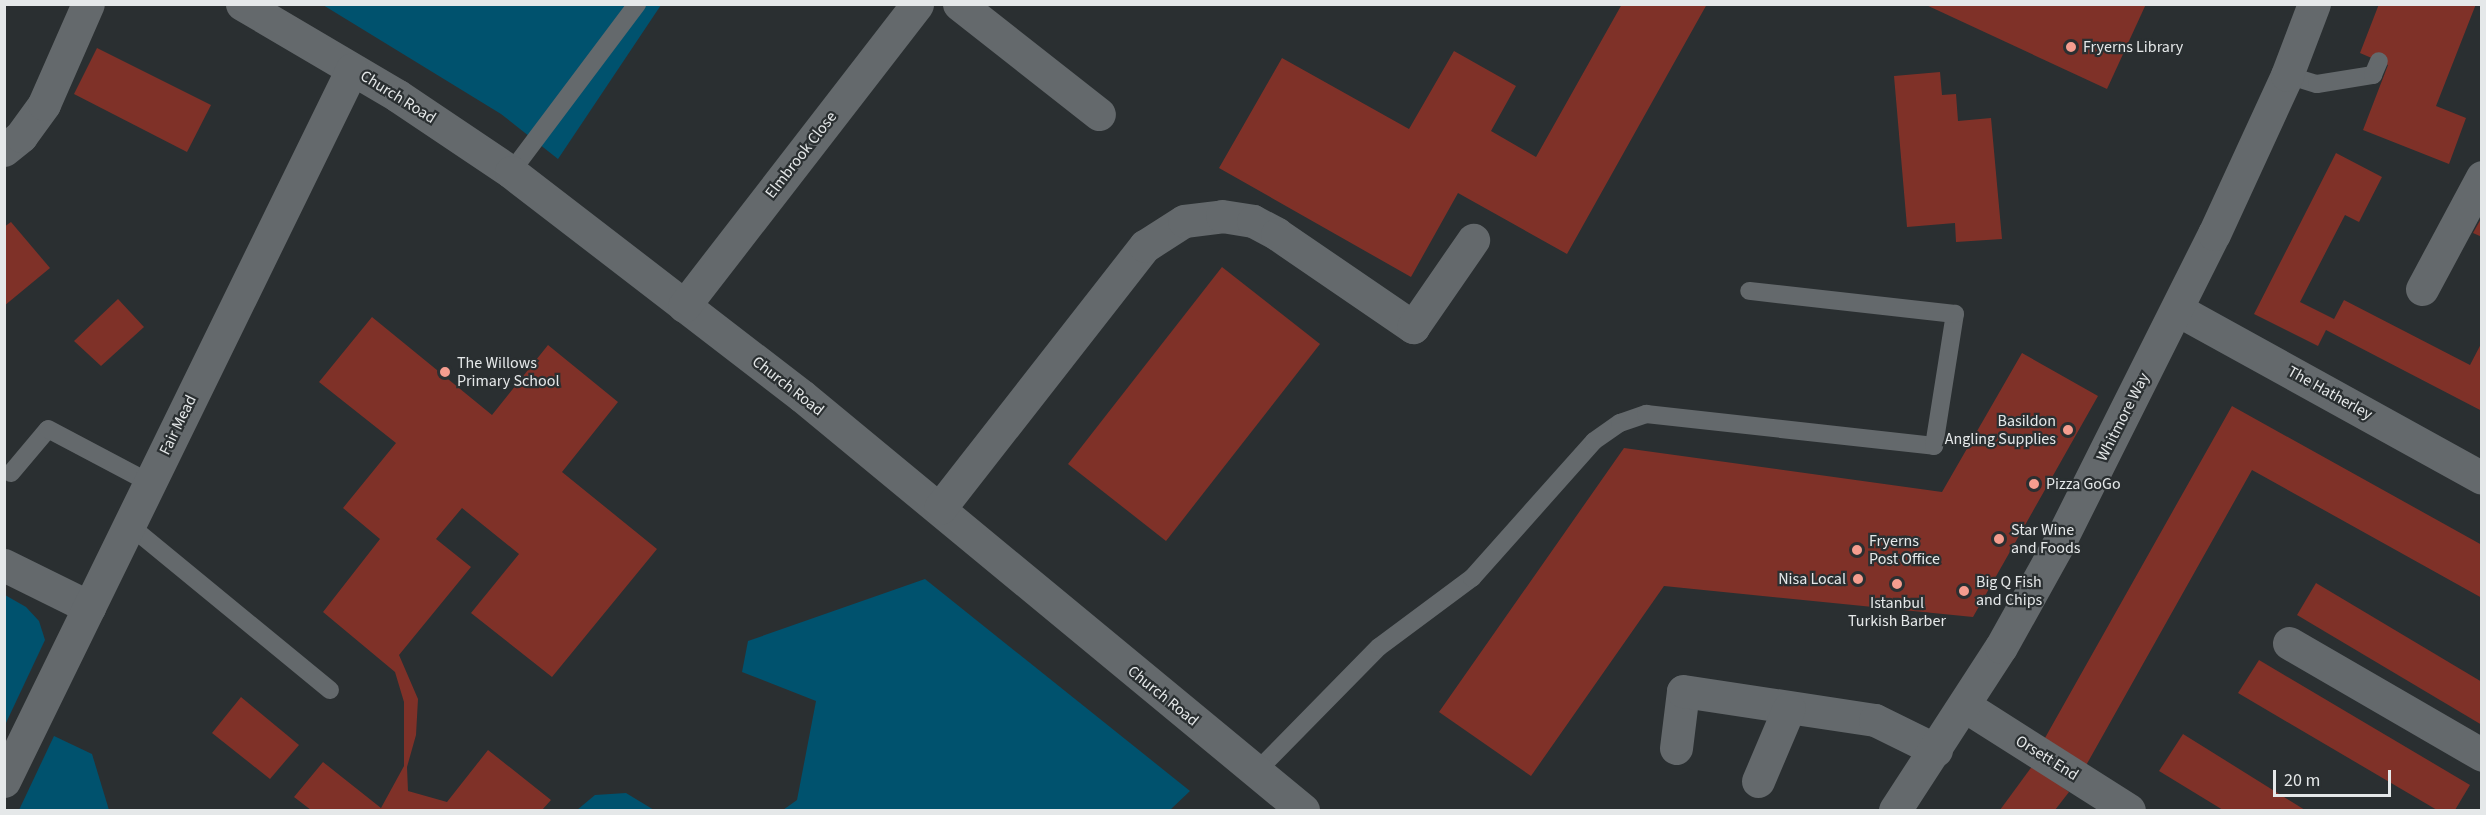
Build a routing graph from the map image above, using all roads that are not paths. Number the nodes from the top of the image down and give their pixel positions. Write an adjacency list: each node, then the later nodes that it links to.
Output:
1 (88, 4): 11 (street)
2 (242, 4): 8 (street, Church Road)
3 (637, 4): 12 (lane)
4 (917, 4): 17 (street, Elmbrook Close)
5 (959, 4): 10 (street)
6 (2314, 4): 9 (street, Whitmore Way)
7 (2379, 61): 9 (lane)
8 (352, 69): 12 (street, Church Road); 21 (street, Fair Mead)
9 (2287, 75): 18 (street, Whitmore Way)
10 (1099, 114)
11 (4, 150)
12 (511, 172): 17 (street, Church Road)
13 (2481, 177): 15 (street)
14 (1473, 240): 22 (street)
15 (2422, 289)
16 (1749, 291): 33 (lane)
17 (684, 306): 22 (street, Church Road)
18 (2178, 310): 20 (street, The Hatherley); 28 (street, Whitmore Way)
19 (11, 473): 21 (lane)
20 (2481, 478)
21 (150, 483): 23 (street, Fair Mead)
22 (939, 508): 33 (street, Church Road)
23 (129, 525): 25 (street, Fair Mead); 27 (lane)
24 (4, 566): 25 (street)
25 (89, 607): 34 (street, Fair Mead)
26 (2289, 643): 32 (street)
27 (330, 690)
28 (1965, 706): 31 (street, Whitmore Way); 38 (street, Orsett End)
29 (1789, 708): 30 (street); 31 (street); 35 (street)
30 (1676, 748)
31 (1936, 750): 37 (street, Whitmore Way)
32 (2481, 755)
33 (1257, 771): 36 (street, Church Road)
34 (4, 781)
35 (1758, 782)
36 (1304, 810)
37 (1895, 810)
38 (2129, 810)

